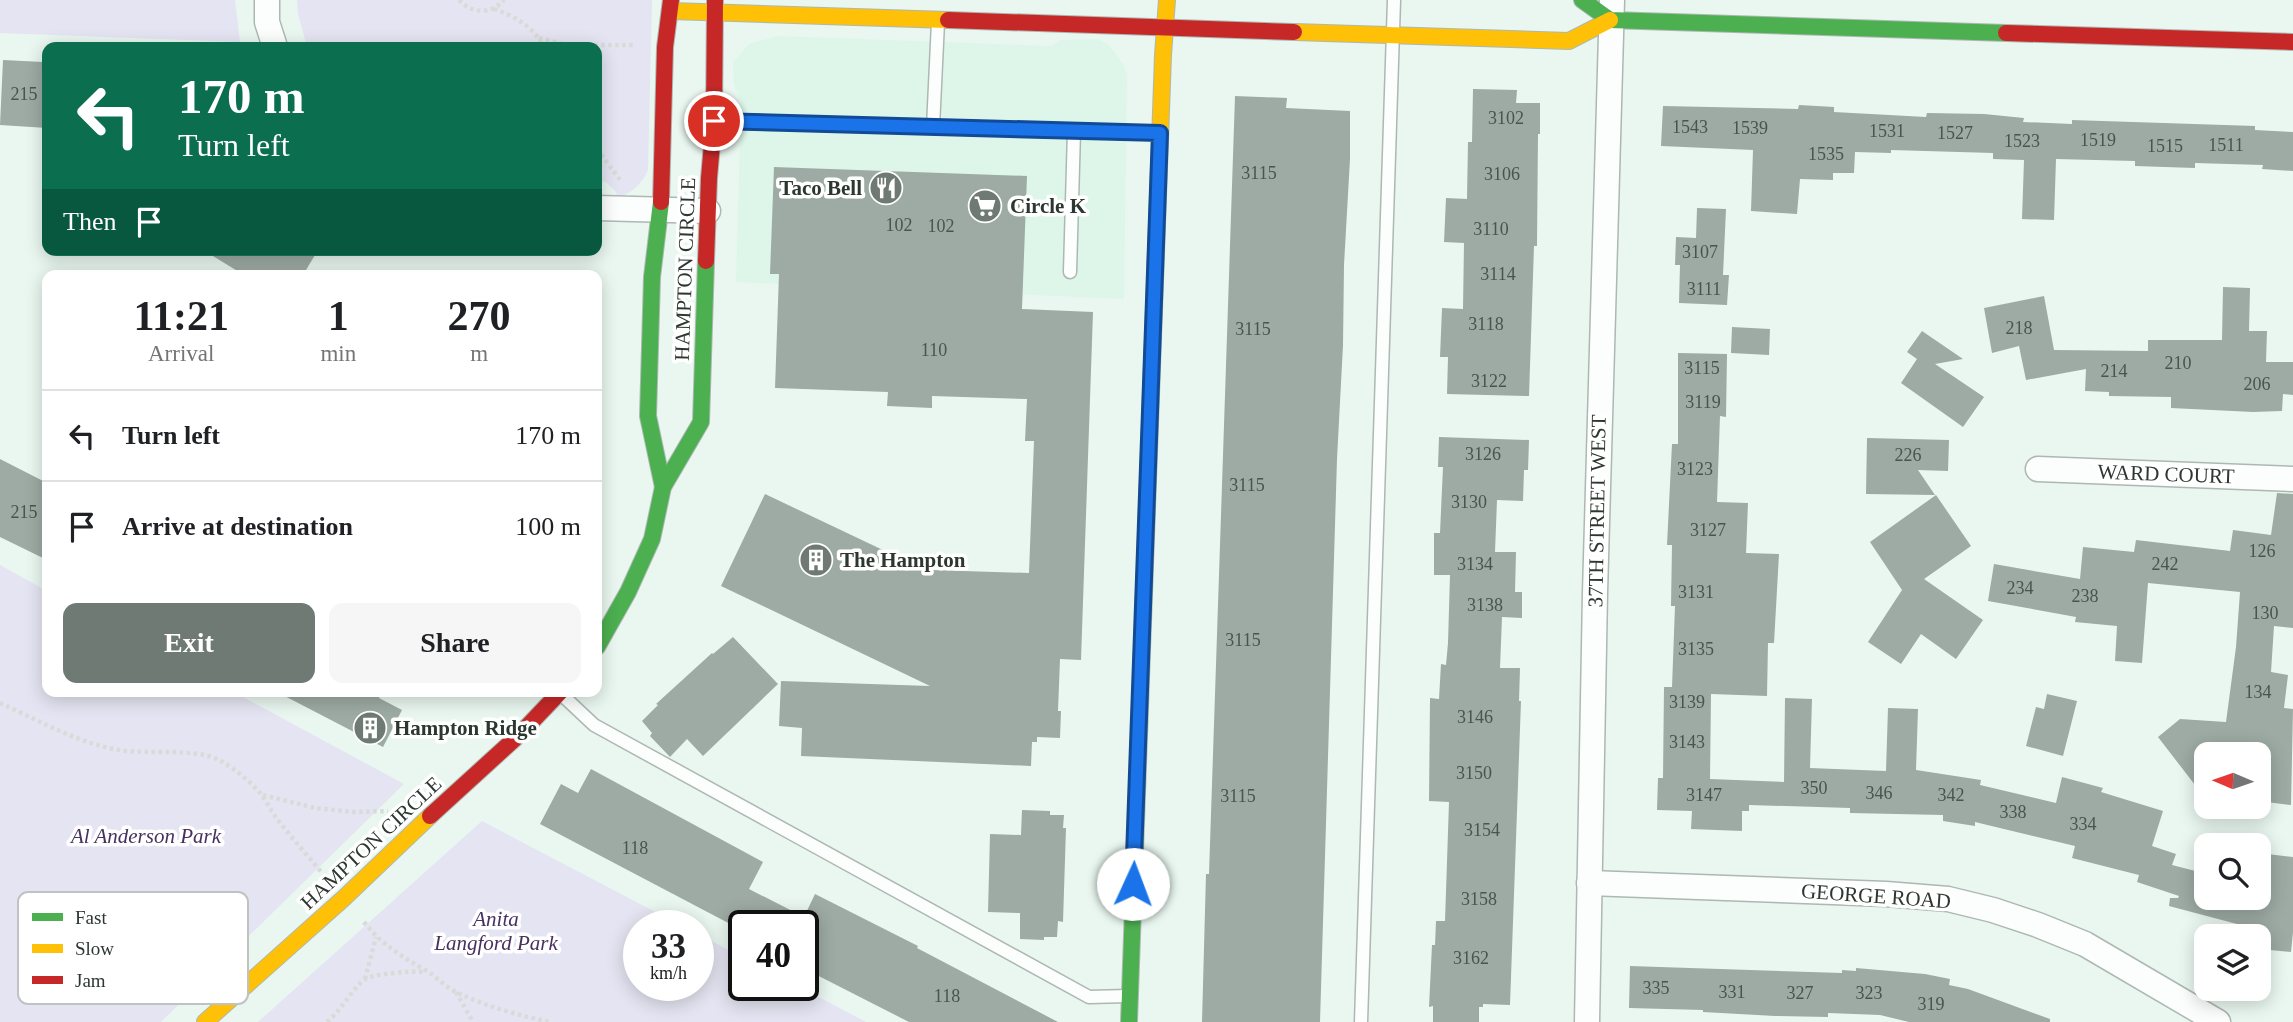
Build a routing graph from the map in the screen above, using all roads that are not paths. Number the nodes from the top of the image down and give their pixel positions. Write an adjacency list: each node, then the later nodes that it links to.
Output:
1 (267, 0): 12 (street)
2 (1167, 0): 9 (street)
3 (1394, 0): 10 (lane)
4 (1582, 0): 7 (street)
5 (671, 6): 6 (street); 18 (street, HAMPTON CIRCLE)
6 (714, 6): 8 (street); 13 (street, HAMPTON CIRCLE)
7 (1611, 10): 10 (street); 11 (street); 27 (street, 37TH STREET WEST)
8 (938, 19): 9 (street); 14 (lane)
9 (1164, 27): 10 (street); 16 (street)
10 (1394, 35): 33 (lane)
11 (2293, 41)
12 (273, 42)
13 (714, 121): 14 (lane); 19 (street, HAMPTON CIRCLE)
14 (933, 127): 15 (lane)
15 (1074, 131): 16 (lane); 20 (lane)
16 (1160, 133): 29 (street)
17 (602, 208): 18 (street)
18 (661, 211): 19 (street); 23 (street, HAMPTON CIRCLE)
19 (708, 211): 23 (street, HAMPTON CIRCLE)
20 (1070, 272)
21 (2038, 469): 22 (street, WARD COURT)
22 (2293, 479)
23 (663, 487): 24 (street, HAMPTON CIRCLE)
24 (602, 638)
25 (556, 697): 28 (street, HAMPTON CIRCLE)
26 (566, 697): 29 (lane)
27 (1589, 883): 34 (street, 37TH STREET WEST); 35 (street, GEORGE ROAD)
28 (248, 984)
29 (1129, 996): 32 (street)
30 (225, 1004): 31 (street, HAMPTON CIRCLE)
31 (205, 1022)
32 (1129, 1022)
33 (1362, 1022)
34 (1587, 1022)
35 (2218, 1022)

